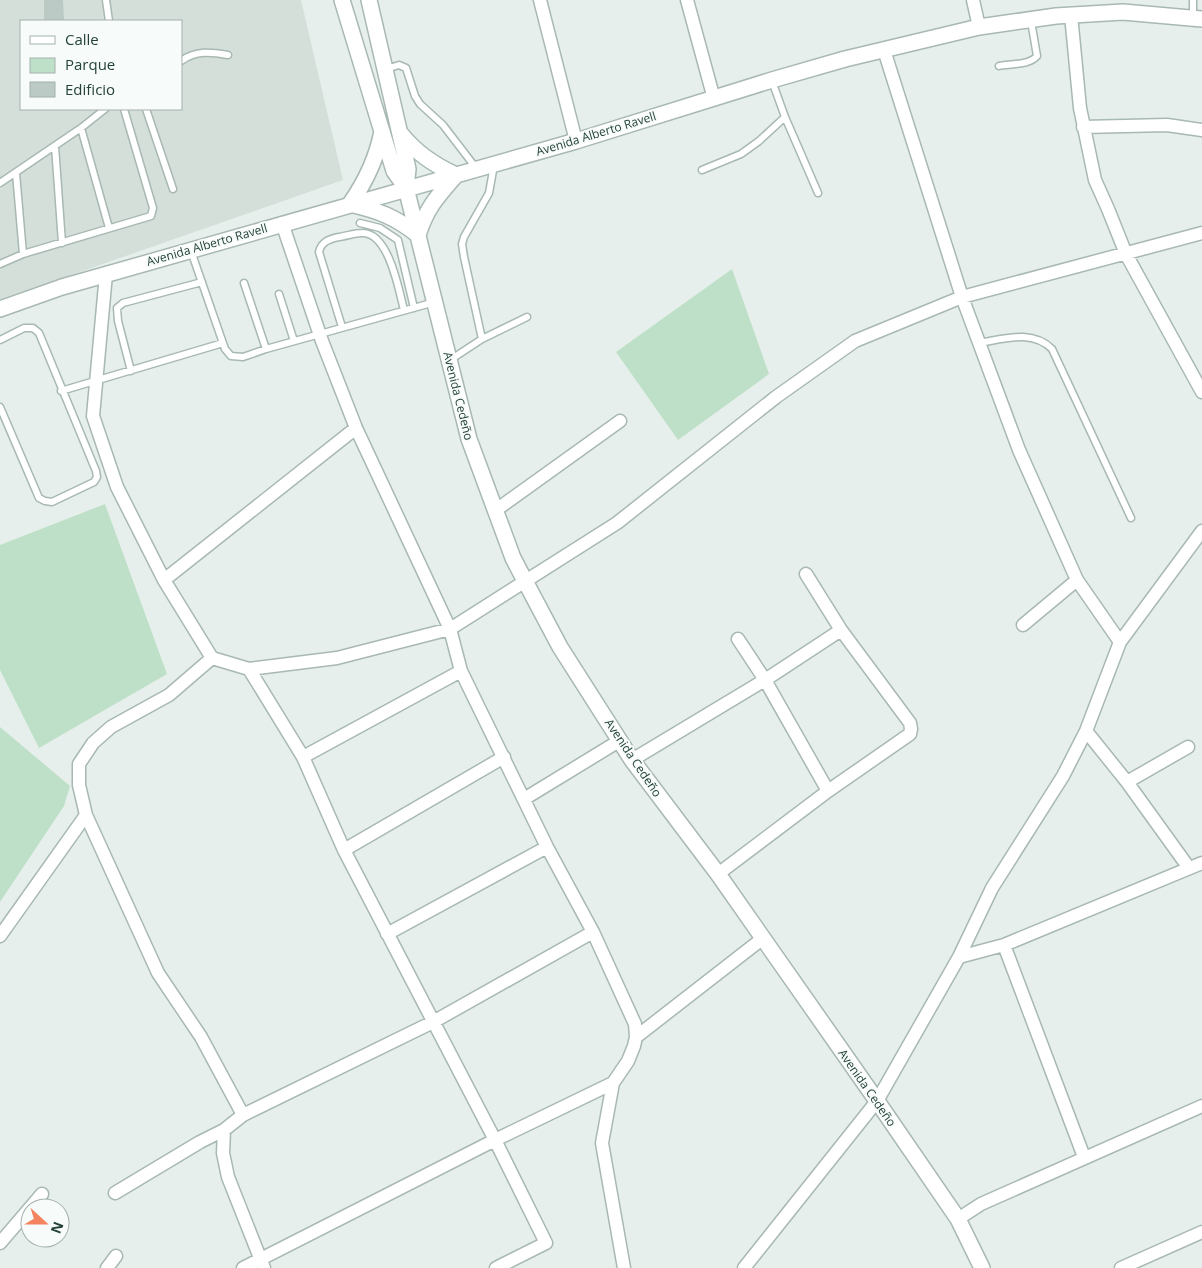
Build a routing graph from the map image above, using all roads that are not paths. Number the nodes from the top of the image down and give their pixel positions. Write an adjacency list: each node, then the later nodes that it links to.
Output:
1 (106, 0): 12 (lane)
2 (342, 0): 28 (street)
3 (369, 0): 18 (street)
4 (540, 0): 30 (street)
5 (687, 0): 20 (street)
6 (973, 0): 13 (street)
7 (1193, 0): 10 (lane)
8 (1121, 6): 9 (street, Avenida Alberto Ravell); 10 (street, Avenida Alberto Ravell)
9 (1071, 15): 11 (street, Avenida Alberto Ravell); 25 (street)
10 (1198, 18)
11 (1030, 19): 13 (street, Avenida Alberto Ravell); 17 (lane)
12 (109, 20)
13 (979, 27): 14 (street, Avenida Alberto Ravell)
14 (884, 50): 19 (street, Avenida Alberto Ravell); 56 (street)
15 (228, 55): 16 (lane)
16 (182, 60)
17 (999, 66)
18 (385, 69): 29 (street); 33 (lane)
19 (772, 80): 20 (street, Avenida Alberto Ravell); 24 (lane)
20 (714, 99): 30 (street, Avenida Alberto Ravell)
21 (104, 110): 26 (lane)
22 (124, 110): 44 (lane)
23 (146, 110): 39 (lane)
24 (785, 117): 34 (lane); 40 (lane)
25 (1083, 127): 27 (street); 50 (street)
26 (80, 128): 31 (lane); 44 (lane)
27 (1202, 130)
28 (382, 131): 38 (street); 41 (street)
29 (399, 132): 36 (street); 38 (street)
30 (576, 140): 32 (street, Avenida Alberto Ravell)
31 (54, 146): 35 (lane); 47 (lane)
32 (495, 164): 33 (street, Avenida Alberto Ravell); 64 (lane)
33 (477, 169): 36 (street, Avenida Alberto Ravell)
34 (702, 170)
35 (16, 173): 37 (lane); 49 (lane)
36 (456, 175): 38 (street, Avenida Alberto Ravell); 46 (street)
37 (0, 183)
38 (406, 188): 41 (street, Avenida Alberto Ravell); 46 (street, Avenida Cedeño)
39 (173, 189)
40 (818, 193)
41 (350, 204): 42 (street, Avenida Alberto Ravell); 46 (street)
42 (282, 223): 48 (street, Avenida Alberto Ravell); 63 (street)
43 (360, 223): 58 (lane)
44 (109, 228): 47 (lane)
45 (1202, 233): 50 (street)
46 (418, 235): 57 (street, Avenida Cedeño)
47 (62, 242): 49 (lane)
48 (190, 250): 52 (street, Avenida Alberto Ravell); 53 (lane)
49 (23, 254): 51 (lane)
50 (1126, 254): 56 (street); 74 (street)
51 (0, 264)
52 (106, 274): 59 (street, Avenida Alberto Ravell); 72 (street)
53 (202, 282): 67 (lane); 71 (lane)
54 (244, 283): 69 (lane)
55 (279, 294): 66 (lane)
56 (962, 297): 68 (street); 84 (street)
57 (435, 302): 58 (lane); 70 (street, Avenida Cedeño)
58 (414, 308): 60 (lane)
59 (0, 309)
60 (404, 310): 62 (lane); 62 (lane)
61 (528, 317): 64 (lane)
62 (342, 328): 63 (lane)
63 (320, 334): 66 (lane); 77 (street)
64 (482, 339): 70 (lane)
65 (0, 340): 73 (lane)
66 (294, 341): 69 (lane)
67 (223, 343): 69 (lane); 71 (lane)
68 (979, 343): 79 (lane); 83 (street)
69 (266, 349)
70 (449, 360): 78 (street, Avenida Cedeño)
71 (131, 370): 72 (lane)
72 (96, 381): 73 (lane); 82 (street)
73 (61, 391): 75 (lane)
74 (1202, 392)
75 (0, 407)
76 (620, 421): 78 (street)
77 (356, 428): 82 (street); 86 (street)
78 (496, 510): 84 (street, Avenida Cedeño)
79 (1131, 518)
80 (1202, 531): 89 (street)
81 (806, 574): 87 (street)
82 (164, 580): 90 (street)
83 (1077, 580): 85 (street); 89 (street)
84 (525, 581): 86 (street); 95 (street, Avenida Cedeño)
85 (1023, 625)
86 (450, 629): 91 (street); 92 (street)
87 (842, 630): 93 (street); 101 (street)
88 (738, 639): 93 (street)
89 (1120, 642): 94 (street)
90 (212, 658): 91 (street); 103 (street)
91 (249, 669): 97 (street)
92 (461, 671): 97 (street); 98 (street)
93 (765, 680): 99 (street); 101 (street)
94 (1086, 731): 100 (street); 114 (street)
95 (619, 741): 99 (street, Avenida Cedeño); 102 (street)
96 (1188, 747): 100 (street)
97 (303, 757): 105 (street)
98 (504, 757): 102 (street); 105 (street)
99 (632, 760): 108 (street, Avenida Cedeño)
100 (1127, 782): 107 (street)
101 (828, 792): 108 (street)
102 (524, 799): 104 (street)
103 (86, 815): 111 (street); 120 (street)
104 (547, 847): 109 (street); 110 (street)
105 (344, 850): 110 (street)
106 (1202, 863): 107 (street)
107 (1189, 868): 113 (street)
108 (718, 874): 112 (street, Avenida Cedeño)
109 (593, 932): 115 (street); 116 (street)
110 (386, 934): 115 (street)
111 (0, 936)
112 (762, 939): 116 (street); 118 (street, Avenida Cedeño)
113 (1004, 945): 114 (street); 123 (street)
114 (959, 957): 118 (street)
115 (433, 1022): 120 (street); 122 (street)
116 (636, 1037): 117 (street)
117 (613, 1083): 122 (street); 134 (street)
118 (877, 1101): 126 (street, Avenida Cedeño); 135 (street)
119 (1202, 1106): 123 (street)
120 (243, 1115): 121 (street)
121 (224, 1130): 124 (street); 130 (street)
122 (495, 1140): 130 (street); 133 (street)
123 (1084, 1157): 126 (street)
124 (115, 1193)
125 (42, 1194): 128 (street)
126 (958, 1219): 136 (street, Avenida Cedeño)
127 (1202, 1232): 137 (street)
128 (0, 1243)
129 (116, 1256): 131 (street)
130 (262, 1263): 132 (street)
131 (107, 1268)
132 (243, 1268)
133 (496, 1268)
134 (624, 1268)
135 (744, 1268)
136 (982, 1268)
137 (1121, 1268)

